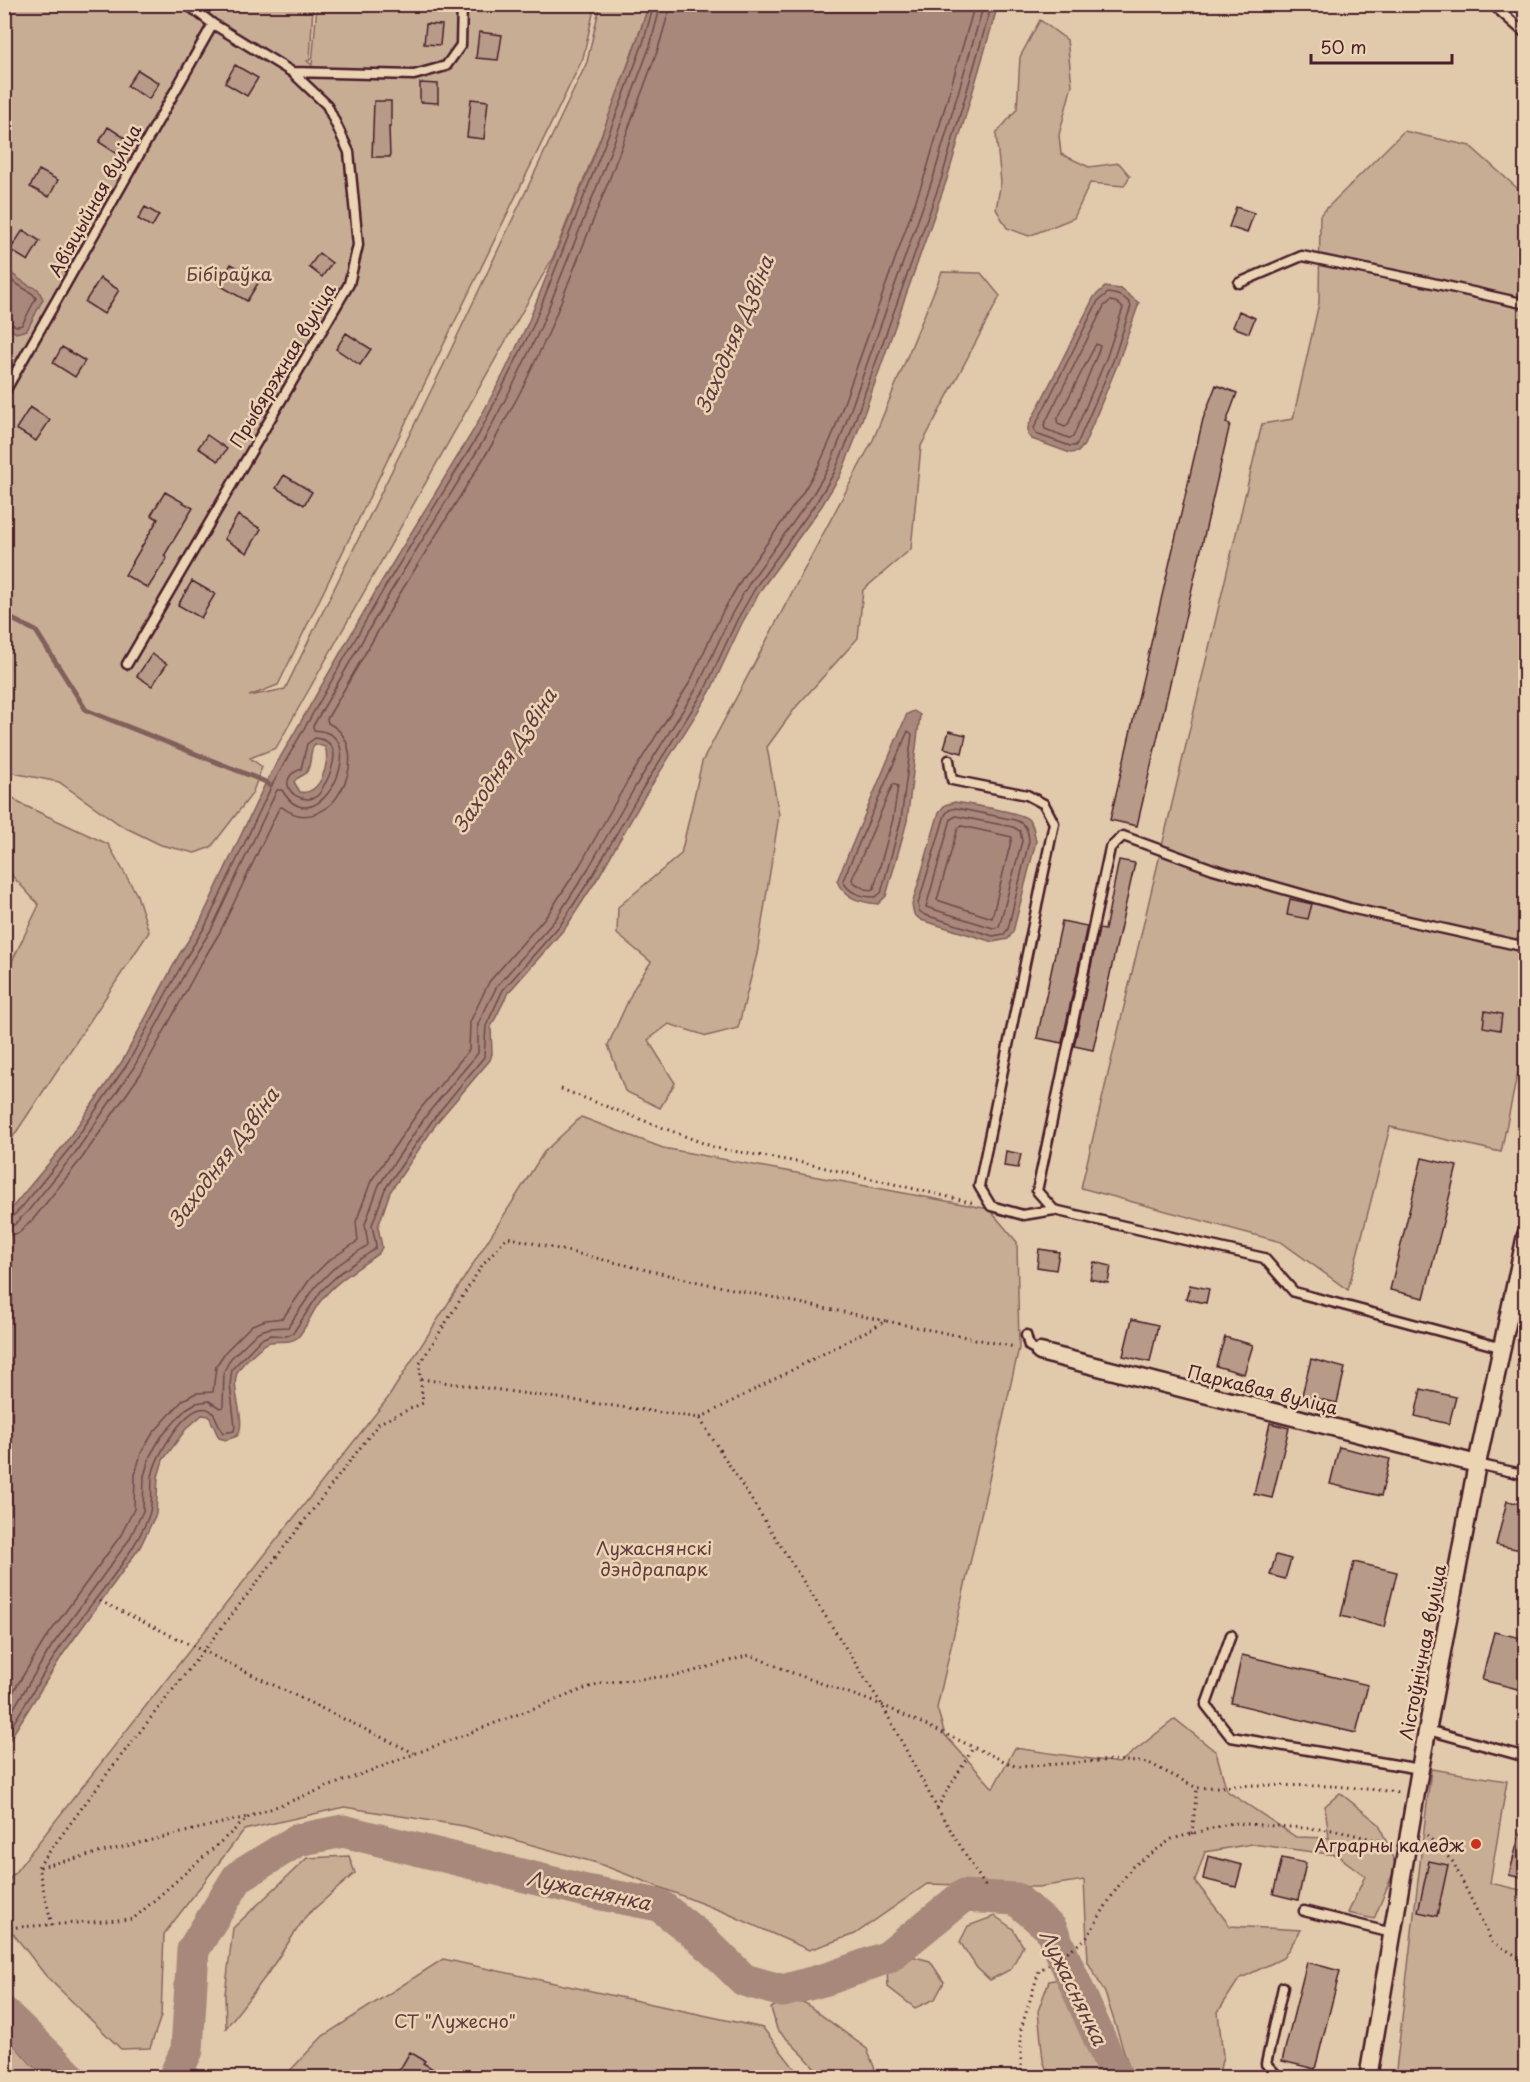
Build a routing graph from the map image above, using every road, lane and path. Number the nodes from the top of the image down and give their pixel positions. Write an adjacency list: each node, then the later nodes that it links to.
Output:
1 (187, 4): 4 (lane, Прыбярэжная вуліца)
2 (462, 4): 6 (lane)
3 (1492, 4): 5 (lane)
4 (213, 24): 6 (lane, Прыбярэжная вуліца); 9 (lane, Авіяцыйная вуліца)
5 (1526, 34)
6 (292, 72): 10 (lane, Прыбярэжная вуліца)
7 (1239, 283): 8 (lane)
8 (1526, 304)
9 (4, 393)
10 (126, 664)
11 (949, 760): 14 (lane)
12 (1526, 947): 15 (lane)
13 (561, 1089): 14 (path)
14 (991, 1206): 15 (lane)
15 (1054, 1210): 19 (lane)
16 (1526, 1235): 19 (street, Лістоўнічная вуліца)
17 (886, 1321): 20 (path); 21 (path); 22 (path)
18 (1026, 1335): 20 (lane)
19 (1503, 1348): 23 (street, Лістоўнічная вуліца)
20 (1040, 1352): 23 (street, Паркавая вуліца)
21 (421, 1379): 22 (path); 27 (path)
22 (700, 1419): 28 (path)
23 (1477, 1464): 24 (lane); 29 (street, Лістоўнічная вуліца)
24 (1526, 1476)
25 (100, 1601): 27 (path)
26 (1231, 1635): 33 (lane)
27 (203, 1652): 31 (path); 41 (path)
28 (882, 1705): 30 (path); 31 (path); 36 (path)
29 (1428, 1730): 32 (lane); 33 (street, Лістоўнічная вуліца)
30 (973, 1747): 34 (path); 36 (path)
31 (415, 1754): 37 (path)
32 (1526, 1757)
33 (1420, 1769): 35 (street, Лістоўнічная вуліца)
34 (1197, 1788): 35 (path); 39 (path)
35 (1416, 1793): 38 (street, Лістоўнічная вуліца)
36 (937, 1808): 42 (path)
37 (249, 1817): 41 (path); 44 (path)
38 (1412, 1818): 40 (street, Лістоўнічная вуліца); 47 (path)
39 (1192, 1834): 40 (path); 49 (path)
40 (1407, 1846): 46 (street, Лістоўнічная вуліца)
41 (38, 1868): 44 (path)
42 (985, 1886)
43 (1304, 1911): 46 (lane)
44 (52, 1924): 45 (path)
45 (4, 1928)
46 (1392, 1933): 51 (street, Лістоўнічная вуліца)
47 (1526, 1961)
48 (1283, 1987): 50 (lane)
49 (1021, 2078)
50 (1280, 2078)
51 (1368, 2078)

